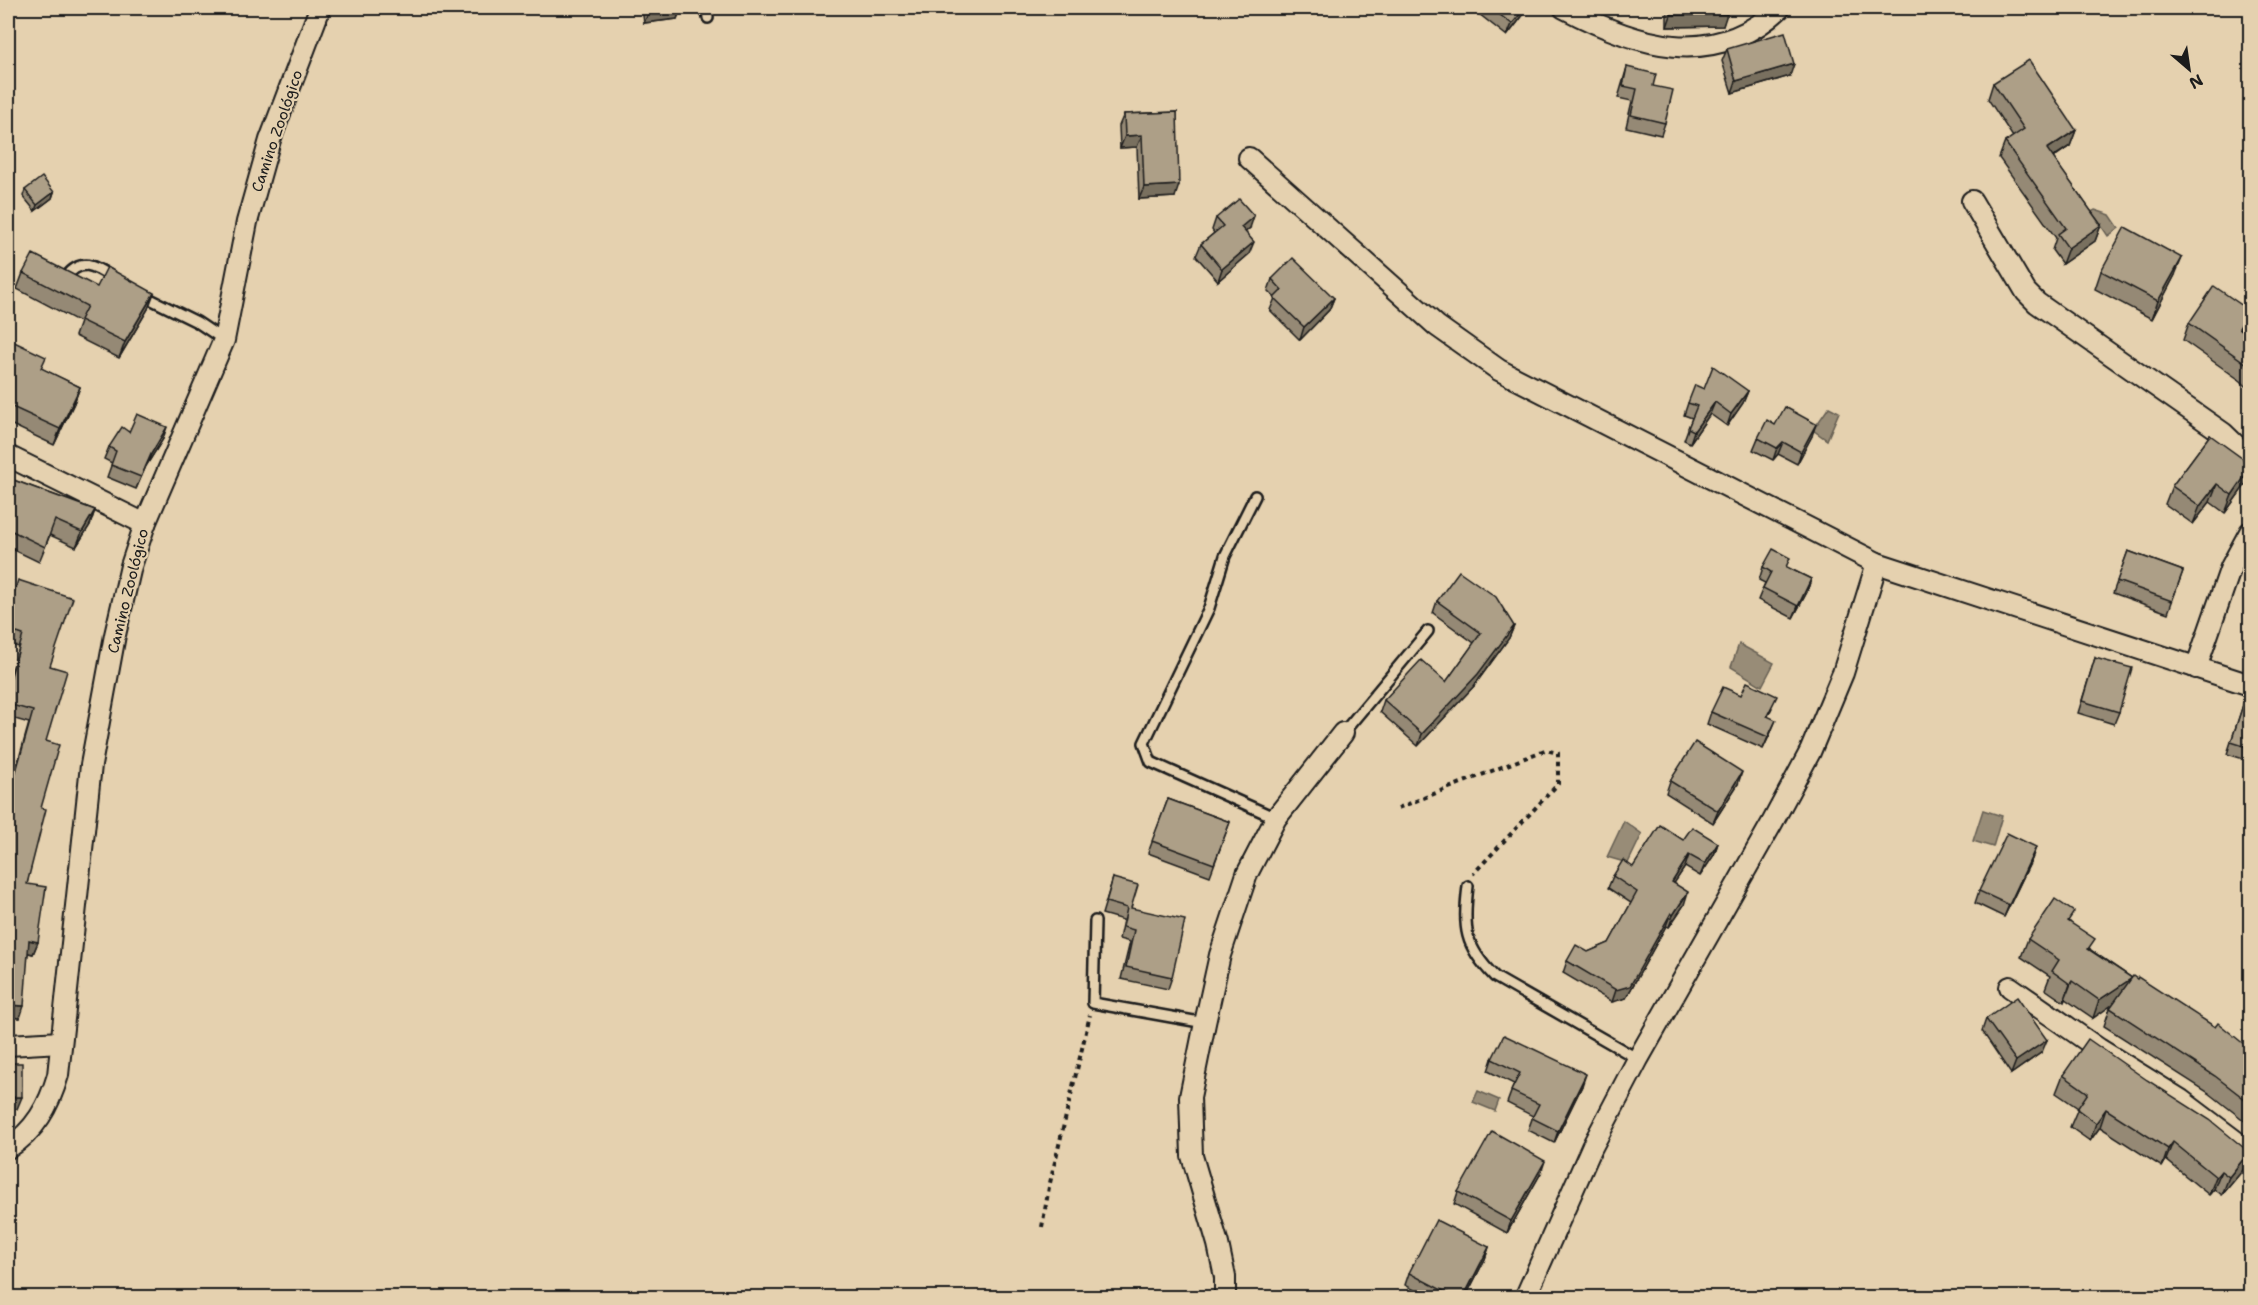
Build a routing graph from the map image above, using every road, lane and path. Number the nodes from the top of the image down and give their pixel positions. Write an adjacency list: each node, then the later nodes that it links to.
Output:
1 (321, 8): 11 (street, Camino Zoológico)
2 (707, 8): 5 (lane)
3 (1564, 8): 4 (street)
4 (1780, 8)
5 (708, 18)
6 (1249, 158): 17 (street)
7 (1972, 201): 13 (street)
8 (66, 277): 9 (lane)
9 (123, 284)
10 (134, 289): 11 (lane)
11 (224, 340): 15 (street, Camino Zoológico)
12 (8, 456): 15 (street)
13 (2250, 459)
14 (1255, 496): 23 (lane)
15 (145, 524): 29 (street, Camino Zoológico)
16 (2250, 532): 19 (street)
17 (1877, 563): 19 (street); 31 (street)
18 (1428, 631): 21 (lane)
19 (2196, 668): 20 (street)
20 (2250, 685)
21 (1343, 733): 23 (street)
22 (1398, 808): 24 (path)
23 (1276, 818): 28 (street)
24 (1468, 886): 31 (lane)
25 (1095, 921): 27 (lane)
26 (2010, 987): 33 (street)
27 (1093, 1003): 28 (lane); 34 (path)
28 (1205, 1023): 35 (street)
29 (61, 1042): 30 (street); 32 (street, Camino Zoológico)
30 (8, 1045)
31 (1638, 1059): 36 (street)
32 (8, 1148)
33 (2250, 1152)
34 (1042, 1227)
35 (1225, 1298)
36 (1525, 1298)

